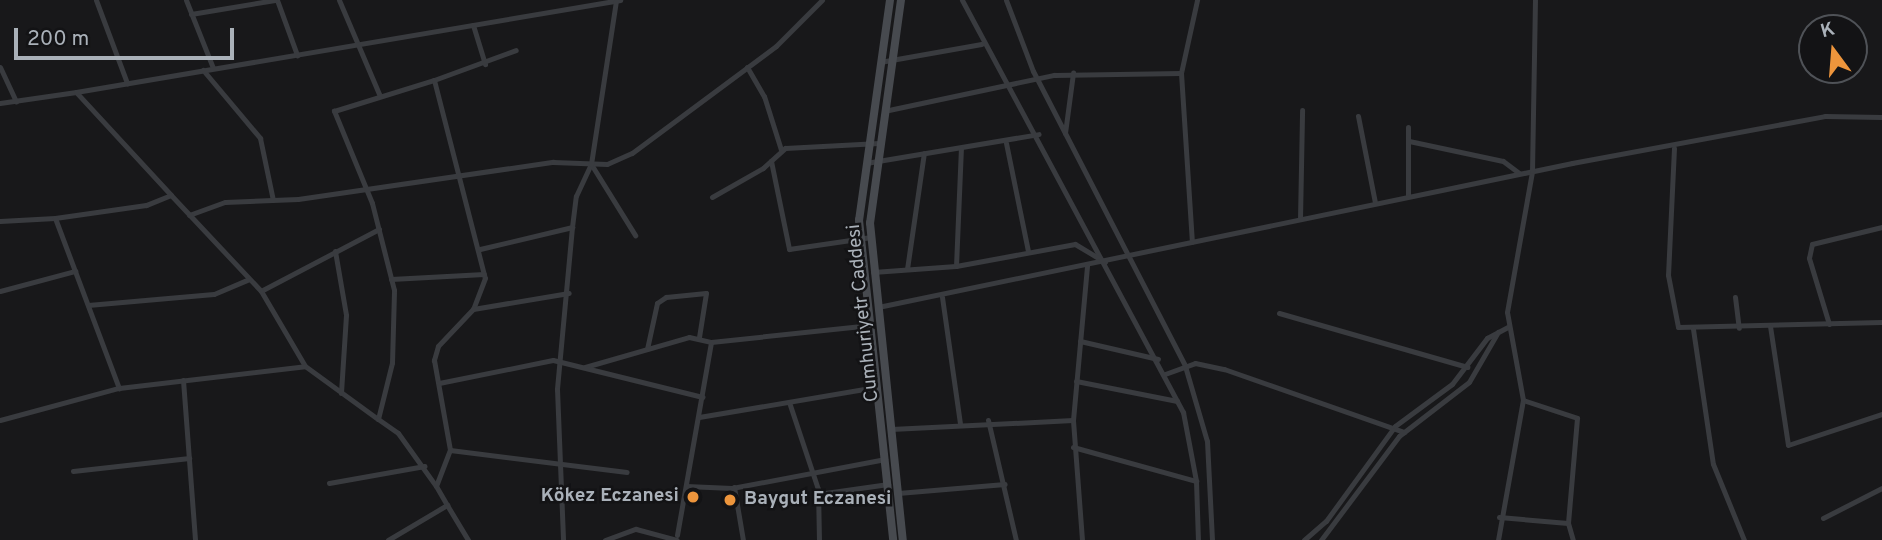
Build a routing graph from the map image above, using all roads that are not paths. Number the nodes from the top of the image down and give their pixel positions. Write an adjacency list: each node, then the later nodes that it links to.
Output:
1 (96, 0): 29 (street)
2 (186, 0): 13 (street)
3 (276, 0): 13 (street); 18 (street)
4 (339, 0): 16 (street)
5 (617, 0): 14 (street); 53 (street)
6 (822, 0): 22 (street)
7 (890, 0): 19 (main road)
8 (901, 0): 19 (main road, Cumhuriyetr Caddesi)
9 (962, 0): 15 (street)
10 (1006, 0): 27 (street)
11 (1197, 0): 26 (street)
12 (1535, 0): 54 (street)
13 (191, 14): 23 (street)
14 (473, 25): 16 (street); 20 (street)
15 (981, 44): 19 (street); 30 (street)
16 (359, 45): 18 (street); 32 (street)
17 (516, 50): 20 (street)
18 (297, 55): 23 (street)
19 (885, 63): 36 (main road, Cumhuriyetr Caddesi); 45 (main road)
20 (485, 64): 28 (street)
21 (0, 67): 33 (street)
22 (747, 67): 48 (street); 53 (street)
23 (213, 68): 24 (street)
24 (204, 70): 29 (street); 61 (street)
25 (1073, 73): 26 (street); 27 (street); 40 (street)
26 (1181, 73): 73 (street)
27 (1037, 79): 30 (street); 40 (street)
28 (434, 80): 32 (street); 56 (street)
29 (127, 83): 31 (street)
30 (1008, 89): 36 (street); 41 (street)
31 (76, 92): 33 (street); 58 (street)
32 (380, 96): 57 (street)
33 (16, 101): 34 (street)
34 (0, 103)
35 (1302, 110): 65 (street)
36 (884, 111): 43 (main road, Cumhuriyetr Caddesi)
37 (1358, 116): 62 (street)
38 (1882, 117): 47 (street)
39 (1408, 127): 42 (street)
40 (1065, 133): 77 (street)
41 (1039, 134): 44 (street); 78 (street)
42 (1409, 141): 55 (street); 59 (street)
43 (879, 143): 45 (street); 51 (main road, Cumhuriyetr Caddesi)
44 (1006, 143): 46 (street); 76 (street)
45 (866, 144): 48 (street); 52 (main road)
46 (961, 148): 49 (street); 80 (street)
47 (1674, 148): 54 (street); 102 (street)
48 (781, 150): 50 (street)
49 (924, 153): 51 (street); 81 (street)
50 (771, 161): 60 (street); 72 (street)
51 (876, 161): 52 (street); 71 (main road, Cumhuriyetr Caddesi)
52 (863, 163): 72 (main road)
53 (591, 164): 56 (street); 67 (street); 70 (street)
54 (1532, 171): 55 (street); 100 (street)
55 (1520, 174): 59 (street)
56 (463, 176): 57 (street); 74 (street)
57 (366, 188): 61 (street); 69 (street)
58 (171, 195): 63 (street); 64 (street)
59 (1408, 196): 62 (street)
60 (712, 197)
61 (273, 201): 63 (street)
62 (1375, 203): 65 (street)
63 (189, 215): 85 (street)
64 (55, 218): 66 (street); 82 (street)
65 (1300, 219): 73 (street)
66 (0, 222)
67 (572, 227): 74 (street); 89 (street)
68 (1882, 227): 97 (street)
69 (379, 229): 75 (street); 86 (street)
70 (635, 235)
71 (871, 237): 72 (street); 83 (main road, Cumhuriyetr Caddesi)
72 (860, 239): 98 (main road)
73 (1192, 242): 77 (street)
74 (480, 249): 84 (street)
75 (335, 251): 88 (street); 120 (street)
76 (1028, 251): 78 (street); 80 (street)
77 (1130, 257): 78 (street); 111 (street)
78 (1105, 261): 79 (street); 108 (street)
79 (1087, 265): 90 (street); 105 (street)
80 (956, 266): 81 (street)
81 (907, 269): 83 (street)
82 (75, 271): 87 (street); 92 (street)
83 (872, 272): 93 (main road, Cumhuriyetr Caddesi)
84 (484, 274): 86 (street); 94 (street)
85 (249, 279): 88 (street); 92 (street)
86 (391, 279): 127 (street)
87 (0, 291)
88 (261, 291): 110 (street)
89 (569, 293): 94 (street); 109 (street)
90 (942, 297): 93 (street); 131 (street)
91 (1735, 297): 101 (street)
92 (88, 305): 119 (street)
93 (878, 307): 98 (main road, Cumhuriyetr Caddesi)
94 (472, 309): 117 (street)
95 (1279, 313): 113 (street)
96 (1882, 322): 97 (street)
97 (1829, 324): 99 (street)
98 (875, 325): 106 (street); 118 (main road); 133 (main road, Cumhuriyetr Caddesi)
99 (1770, 326): 101 (street); 125 (street)
100 (1508, 327): 103 (street); 122 (street)
101 (1739, 328): 102 (street)
102 (1692, 329): 178 (street)
103 (1498, 332): 113 (street); 135 (street)
104 (699, 337): 106 (street); 107 (street); 107 (street)
105 (1080, 341): 108 (street); 116 (street)
106 (711, 342): 121 (street)
107 (647, 349): 112 (street)
108 (1158, 359): 114 (street)
109 (559, 361): 112 (street); 117 (street); 140 (street)
110 (304, 366): 115 (street); 120 (street)
111 (1185, 366): 114 (street); 132 (street); 173 (street)
112 (585, 367): 121 (street)
113 (1467, 367): 132 (street)
114 (1165, 374): 123 (street)
115 (183, 380): 119 (street); 138 (street)
116 (1076, 380): 123 (street); 130 (street)
117 (439, 383): 137 (street)
118 (877, 387): 124 (street); 134 (main road)
119 (118, 388): 128 (street)
120 (341, 393): 127 (street)
121 (702, 397): 126 (street)
122 (1523, 400): 157 (street); 159 (street)
123 (1177, 401): 145 (street)
124 (789, 402): 126 (street); 144 (street)
125 (1882, 414)
126 (699, 416): 150 (street)
127 (378, 419): 141 (street)
128 (0, 420)
129 (989, 420): 130 (street); 131 (street); 149 (street)
130 (1073, 420): 136 (street)
131 (960, 423): 133 (street)
132 (1395, 426): 135 (street); 174 (street)
133 (892, 429): 134 (street); 147 (main road, Cumhuriyetr Caddesi)
134 (882, 431): 139 (main road)
135 (1404, 432): 175 (street)
136 (1073, 447): 145 (street); 171 (street)
137 (450, 450): 140 (street); 151 (street)
138 (189, 458): 142 (street); 161 (street)
139 (885, 459): 144 (street); 148 (main road)
140 (561, 464): 143 (street); 164 (street)
141 (424, 466): 146 (street); 151 (street)
142 (73, 471)
143 (627, 472)
144 (815, 474): 152 (street); 155 (street)
145 (1196, 481): 172 (street)
146 (329, 483)
147 (897, 483): 148 (street); 154 (main road, Cumhuriyetr Caddesi)
148 (887, 484): 155 (street); 168 (main road)
149 (1005, 484): 154 (street); 170 (street)
150 (686, 485): 152 (street); 160 (street)
151 (436, 486): 156 (street)
152 (734, 487): 166 (street)
153 (1882, 488): 158 (street)
154 (898, 493): 169 (main road, Cumhuriyetr Caddesi)
155 (818, 494): 167 (street)
156 (447, 505): 162 (street); 163 (street)
157 (1499, 517): 159 (street); 176 (street)
158 (1823, 518)
159 (1568, 523): 177 (street)
160 (677, 538): 165 (street)
161 (195, 540)
162 (388, 540)
163 (468, 540)
164 (563, 540)
165 (605, 540)
166 (743, 540)
167 (819, 540)
168 (893, 540)
169 (903, 540)
170 (1016, 540)
171 (1082, 540)
172 (1198, 540)
173 (1212, 540)
174 (1304, 540)
175 (1321, 540)
176 (1498, 540)
177 (1573, 540)
178 (1744, 540)

